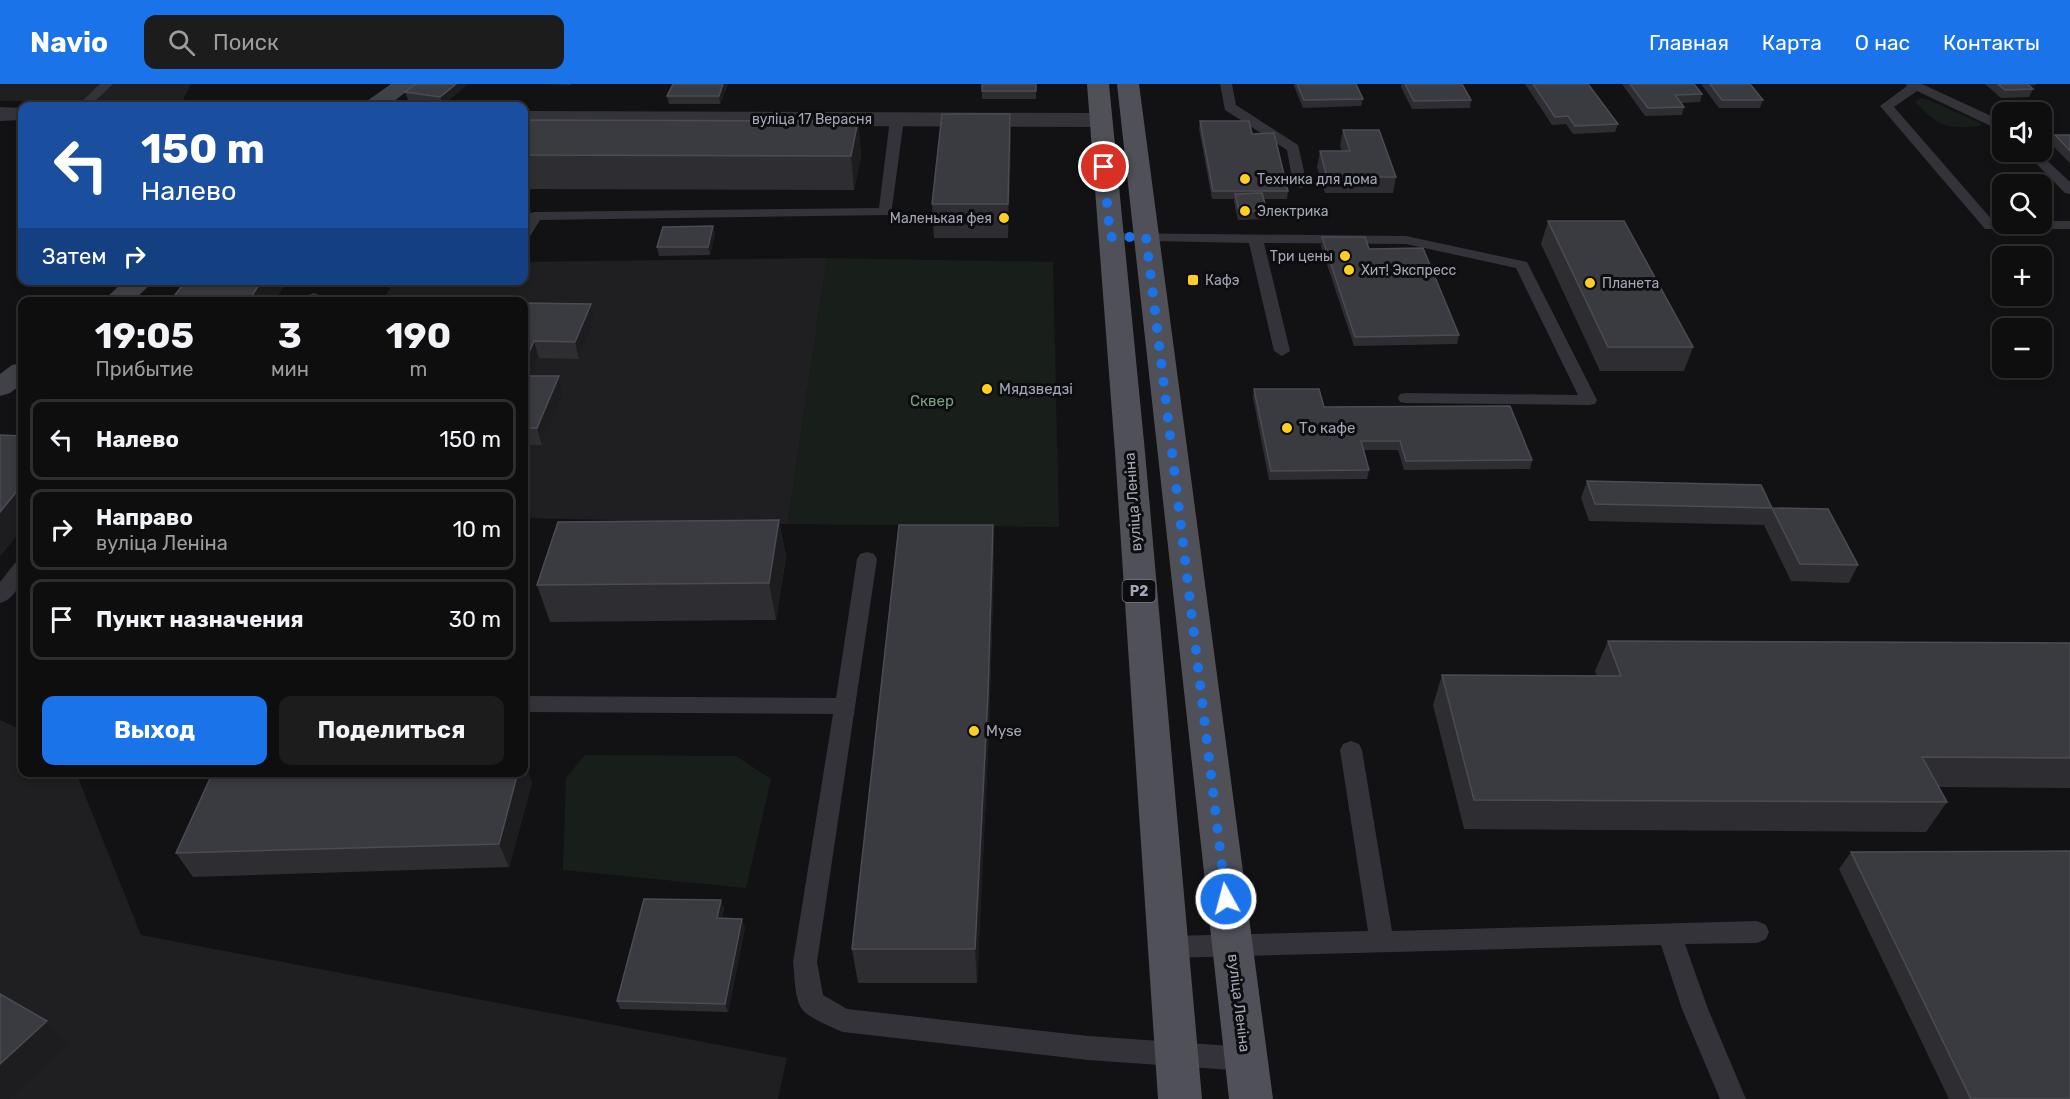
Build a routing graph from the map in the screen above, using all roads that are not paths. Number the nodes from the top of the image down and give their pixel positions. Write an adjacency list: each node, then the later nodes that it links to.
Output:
1 (107, 84): 7 (lane)
2 (405, 84): 8 (main road)
3 (1098, 84): 14 (main road, вуліца Леніна / Р2)
4 (1128, 84): 13 (main road, вуліца Леніна)
5 (1227, 84): 17 (lane)
6 (1913, 85): 15 (lane); 19 (lane)
7 (87, 102)
8 (380, 102)
9 (0, 114): 10 (street)
10 (18, 114)
11 (528, 118): 12 (street, вуліца 17 Верасня)
12 (897, 119): 14 (street, вуліца 17 Верасня); 20 (lane)
13 (1132, 119): 14 (main road); 22 (main road, вуліца Леніна)
14 (1100, 120): 21 (main road, вуліца Леніна / Р2)
15 (1992, 121)
16 (2041, 162): 18 (lane)
17 (1300, 184)
18 (2070, 190)
19 (2070, 225)
20 (528, 228)
21 (1110, 237): 22 (lane); 39 (main road, вуліца Леніна / Р2)
22 (1146, 237): 23 (lane); 40 (main road, вуліца Леніна)
23 (1256, 238): 26 (lane); 29 (lane)
24 (136, 285): 25 (main road)
25 (120, 297)
26 (1282, 351)
27 (18, 373): 28 (main road)
28 (0, 387)
29 (1406, 398)
30 (867, 559): 34 (lane)
31 (18, 573): 32 (lane)
32 (0, 596)
33 (528, 704): 34 (lane)
34 (845, 706): 41 (lane)
35 (1351, 750): 38 (lane)
36 (1757, 932): 37 (lane)
37 (1669, 934): 38 (lane); 45 (lane)
38 (1382, 942): 40 (lane)
39 (1168, 946): 40 (lane); 41 (main road, вуліца Леніна / Р2)
40 (1232, 946): 42 (main road, вуліца Леніна)
41 (1177, 1056): 42 (lane); 43 (main road, вуліца Леніна / Р2)
42 (1246, 1059): 44 (main road, вуліца Леніна)
43 (1180, 1099)
44 (1251, 1099)
45 (1733, 1099)

